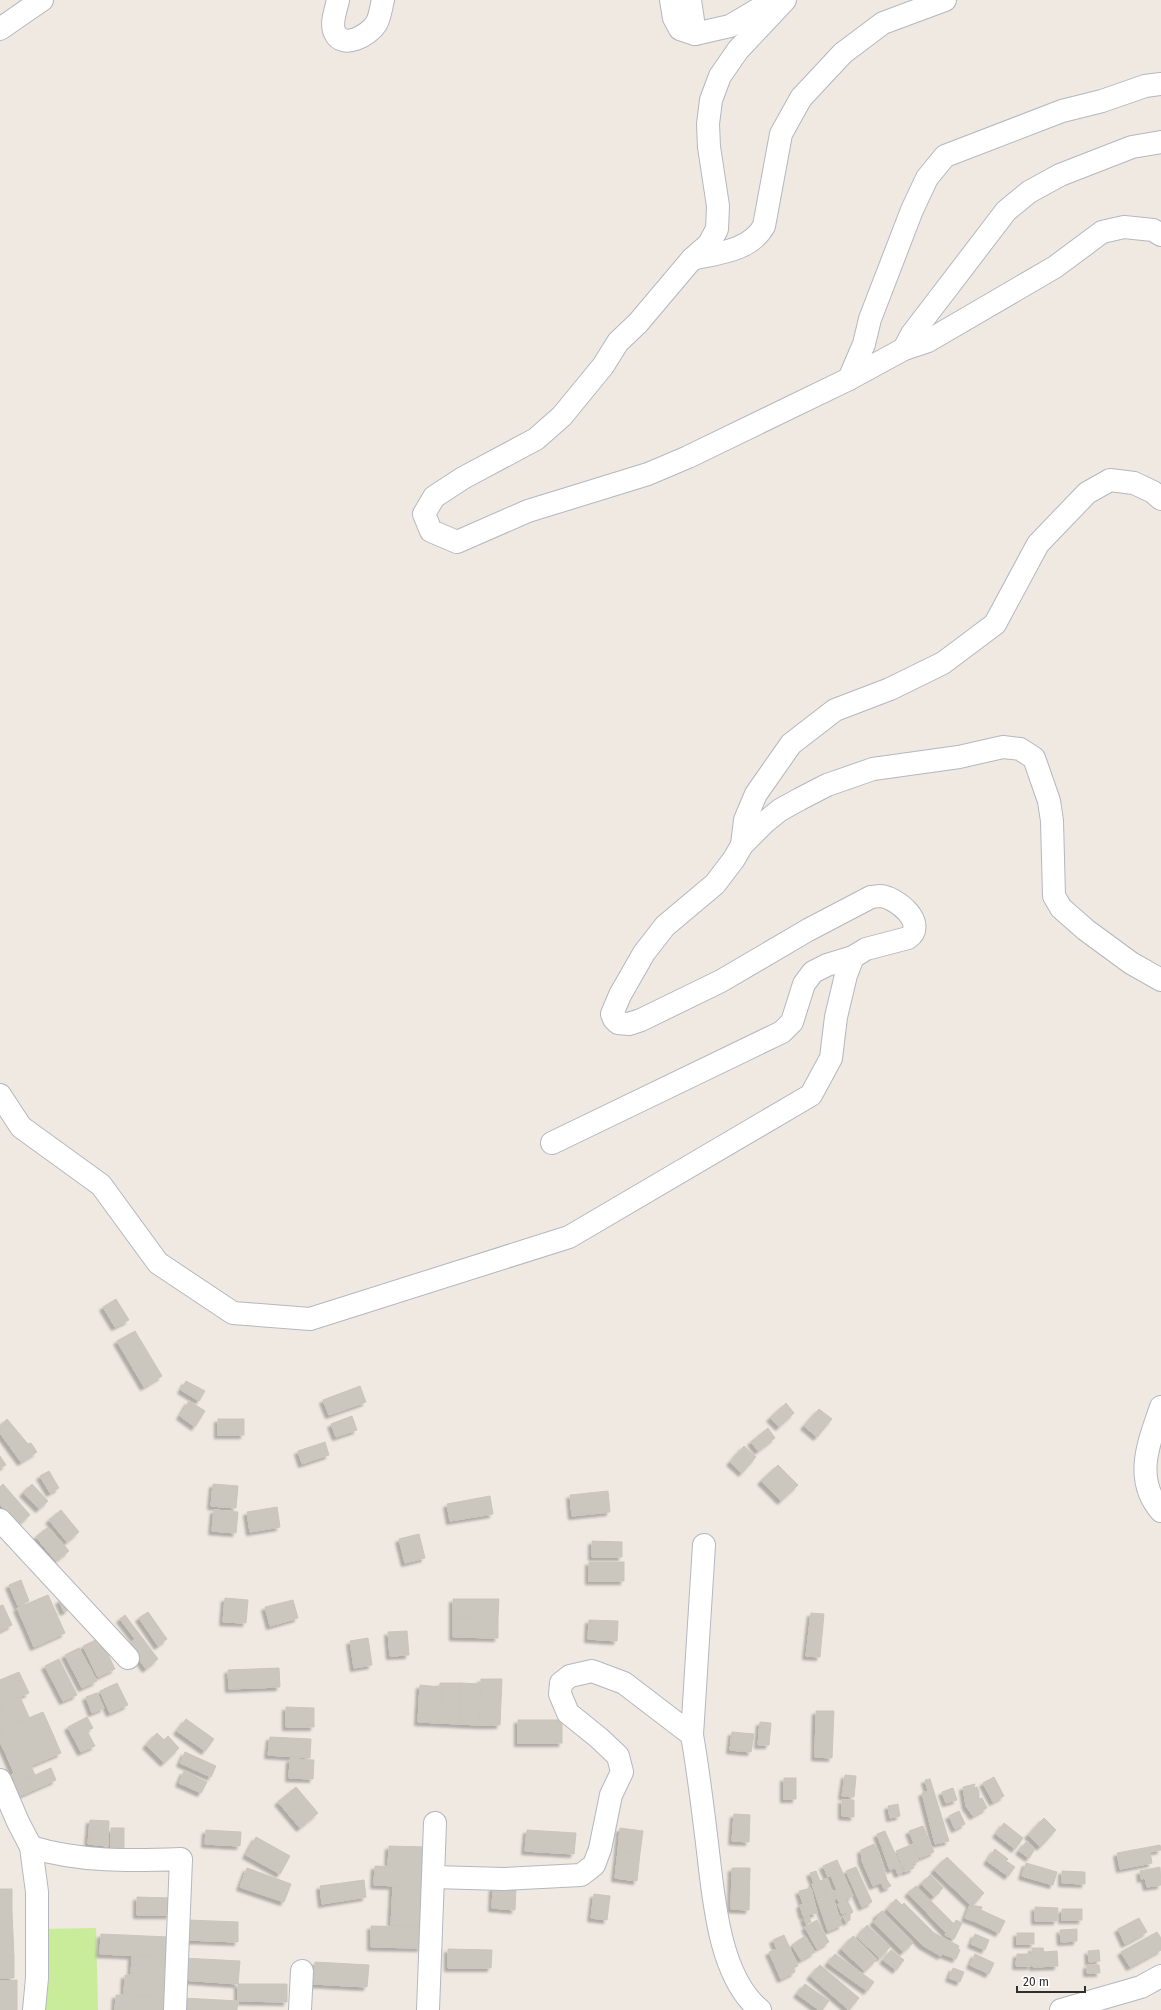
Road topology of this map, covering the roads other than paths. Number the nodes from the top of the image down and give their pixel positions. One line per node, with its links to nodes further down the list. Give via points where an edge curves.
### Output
1 (42, 0): 9 (street)
2 (338, 0): 3 (street, via 334,32 343,40 362,38 376,24)
3 (383, 0)
4 (671, 0): 10 (street, via 674,18 680,29)
5 (690, 0): 10 (street)
6 (774, 0): 10 (street, via 730,26)
7 (785, 0): 14 (street, via 738,50 720,76 711,100 708,124 712,176 718,206 717,229 709,244)
8 (945, 0): 14 (street, via 883,24 844,53 801,98 781,134 764,226 760,234 749,243 732,250)
9 (0, 29)
10 (695, 34)
11 (1161, 84): 16 (street, via 1145,86 1062,111 945,156 927,178 912,210 870,319 864,344)
12 (1161, 142): 15 (street, via 1132,147 1060,175 1029,192 993,226 912,334)
13 (1161, 235): 15 (street, via 1153,230 1124,227 1102,232 1055,267 1015,291 928,341)
14 (692, 259): 16 (street, via 638,323 618,342 603,366 562,416 536,439 462,478 434,497 424,514 431,531 457,542 528,511 648,474)
15 (904, 349): 16 (street)
16 (849, 378)
17 (1161, 500): 18 (street, via 1153,492 1134,483 1110,480 1087,493 1038,544 995,624 943,663 890,689 835,710 791,744 756,794 745,820)
18 (742, 845): 19 (street, via 715,884 665,926 644,953 620,995 612,1014 614,1019 618,1023 629,1024 641,1020 722,981 814,926 870,897 881,896 895,902 911,915 916,929 908,938 866,949); 20 (street, via 780,810 827,786 867,771 959,757 1003,747 1020,749 1034,758 1049,801 1054,896 1061,908 1131,963)
19 (853, 957): 21 (street, via 836,1017 831,1058 811,1095 569,1237 310,1319 233,1313 158,1263 101,1185 21,1127); 22 (street, via 828,964 813,972 804,984 792,1022 782,1032)
20 (1161, 980)
21 (0, 1095)
22 (552, 1143)
23 (1161, 1408): 24 (street, via 1148,1444 1144,1472 1152,1501)
24 (1161, 1511)
25 (0, 1520): 27 (street)
26 (704, 1545): 28 (street)
27 (128, 1658)
28 (692, 1735): 32 (street, via 624,1683 592,1672 570,1676 561,1683 560,1694 568,1713 618,1756 622,1772 611,1795 600,1849 594,1865 582,1875 504,1879); 39 (street, via 717,1924 729,1962 742,1991)
29 (0, 1780): 31 (street, via 18,1822)
30 (434, 1823): 32 (street)
31 (32, 1846): 35 (street, via 37,1892 37,1978); 36 (street, via 56,1854 84,1858 181,1860)
32 (433, 1877): 38 (street)
33 (302, 1971): 37 (street)
34 (1161, 1976): 40 (street, via 1141,1987)
35 (34, 2010)
36 (175, 2010)
37 (300, 2010)
38 (428, 2010)
39 (760, 2010)
40 (1061, 2010)

